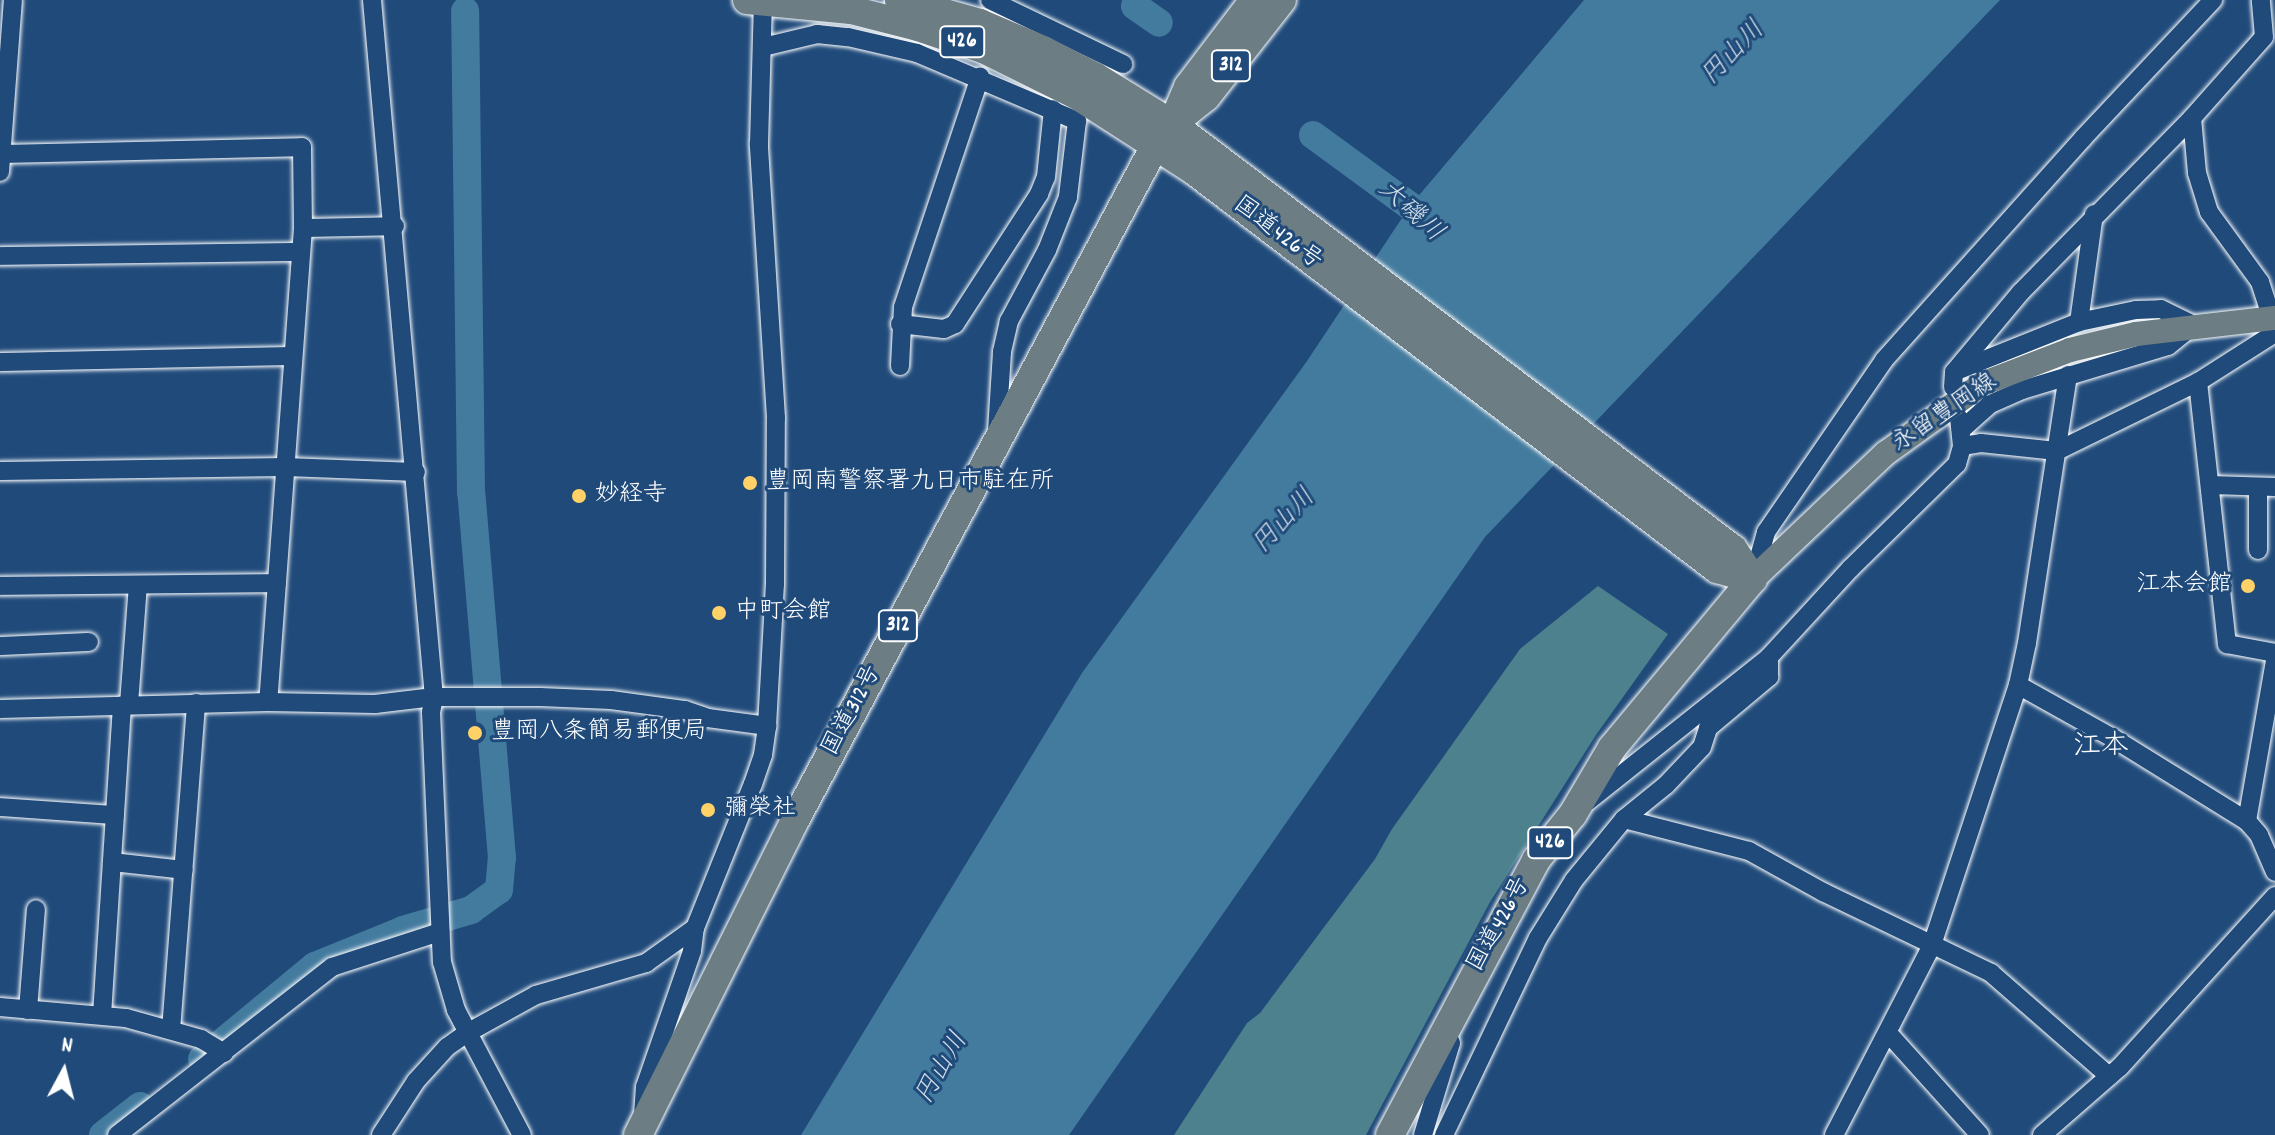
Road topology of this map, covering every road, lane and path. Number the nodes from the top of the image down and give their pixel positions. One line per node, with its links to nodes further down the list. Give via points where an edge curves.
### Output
1 (13, 0): 18 (street)
2 (372, 0): 21 (street)
3 (747, 0): 4 (highway, 国道426号 / 426)
4 (763, 0): 11 (street); 14 (highway, 国道426号 / 426, via 851,10 918,27)
5 (899, 0): 14 (highway, 国道426号 / 426, via 980,23)
6 (990, 0): 14 (street)
7 (1254, 0): 17 (highway, 国道312号 / 312, via 1188,87)
8 (1282, 0): 17 (highway, 国道312号 / 312, via 1206,97)
9 (2213, 0): 43 (street, via 1884,360 1766,532)
10 (2261, 0): 16 (street, via 2264,37)
11 (763, 47): 13 (street, via 817,34 848,37 917,53); 58 (street, via 761,207 776,418)
12 (1123, 64): 14 (street)
13 (980, 77): 15 (street); 27 (street)
14 (1091, 88): 15 (street); 17 (highway, 国道426号 / 426); 35 (street, via 1068,197 1009,321)
15 (1053, 109): 27 (street, via 1046,177 1039,194 955,324 944,329)
16 (2192, 118): 20 (street); 26 (street, via 2197,173 2209,212 2260,282)
17 (1164, 134): 35 (highway, 国道312号 / 312); 43 (highway, 国道426号 / 426)
18 (1, 154): 19 (street); 22 (street, via 302,147)
19 (0, 172)
20 (2094, 214): 25 (street); 25 (street, via 2021,292 1954,379)
21 (395, 226): 22 (street); 39 (street)
22 (303, 228): 23 (street)
23 (301, 252): 24 (street); 29 (street)
24 (0, 256)
25 (2079, 322): 28 (street, via 2161,309)
26 (2274, 323): 28 (main road, 永留豊岡線); 33 (street)
27 (900, 324): 31 (street)
28 (2194, 325): 32 (street, via 2168,346); 43 (main road, 永留豊岡線, via 2070,350 1982,384 1886,453)
29 (293, 356): 30 (street); 37 (street)
30 (0, 362)
31 (900, 366)
32 (2068, 375): 34 (street, via 1989,405); 36 (street)
33 (2198, 382): 36 (street); 40 (street)
34 (1961, 432): 36 (street, via 1981,443); 50 (street, via 1957,464)
35 (997, 439): 81 (highway, 国道312号 / 312, via 794,822)
36 (2057, 451): 52 (street)
37 (286, 467): 38 (street); 39 (street); 44 (street)
38 (0, 471)
39 (416, 472): 53 (street)
40 (2210, 485): 41 (street); 49 (street, via 2227,644)
41 (2266, 487): 42 (street)
42 (2258, 550)
43 (1753, 579): 60 (highway, 国道426号 / 426, via 1612,748)
44 (277, 583): 45 (street); 54 (street)
45 (138, 585): 46 (street); 56 (street)
46 (0, 586)
47 (89, 642): 48 (street)
48 (0, 646)
49 (2275, 653)
50 (1769, 657): 60 (street); 62 (street, via 1769,677 1708,728 1702,747)
51 (2275, 660): 63 (street)
52 (2018, 685): 63 (street, via 2113,738); 71 (street)
53 (434, 697): 54 (street, via 375,704); 58 (street, via 611,700); 69 (street)
54 (268, 702): 55 (street)
55 (196, 703): 56 (street); 65 (street)
56 (125, 705): 57 (street); 61 (street)
57 (0, 709)
58 (767, 726): 70 (street, via 753,784)
59 (0, 807): 61 (street)
60 (1573, 814): 75 (highway, 国道426号 / 426, via 1536,860)
61 (115, 815): 64 (street)
62 (1624, 819): 71 (street, via 1749,851); 87 (street, via 1574,880 1538,938)
63 (2260, 832): 66 (street)
64 (112, 862): 65 (street); 74 (street)
65 (184, 870): 76 (street)
66 (2275, 872)
67 (2275, 896): 80 (street)
68 (36, 909): 73 (street)
69 (439, 922): 77 (street, via 442,962); 79 (street, via 332,967)
70 (695, 928): 77 (street, via 646,963 536,995); 81 (street, via 692,951 645,1087)
71 (1932, 945): 78 (street); 80 (street, via 1991,973)
72 (0, 1007): 73 (street)
73 (28, 1010): 74 (street)
74 (102, 1015): 76 (street)
75 (1445, 1028): 85 (highway, 国道426号 / 426); 86 (street, via 1451,1043)
76 (171, 1030): 79 (street)
77 (467, 1033): 83 (street, via 416,1081); 84 (street)
78 (1888, 1033): 88 (street); 89 (street)
79 (218, 1048): 82 (street)
80 (2109, 1076): 90 (street)
81 (640, 1130)
82 (117, 1135)
83 (381, 1135)
84 (522, 1135)
85 (1390, 1135)
86 (1423, 1135)
87 (1444, 1135)
88 (1834, 1135)
89 (1980, 1135)
90 (2042, 1135)

